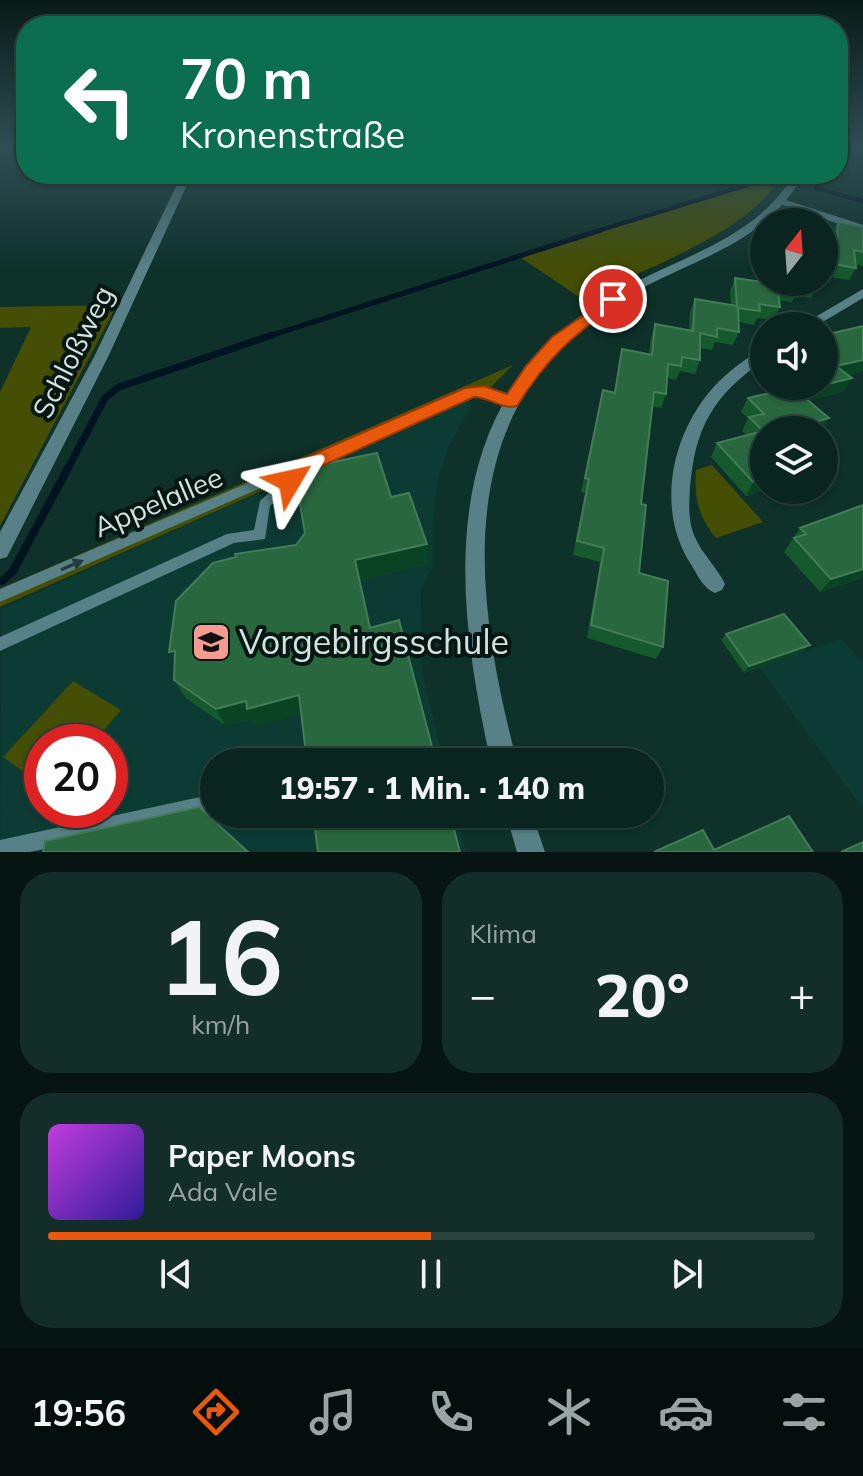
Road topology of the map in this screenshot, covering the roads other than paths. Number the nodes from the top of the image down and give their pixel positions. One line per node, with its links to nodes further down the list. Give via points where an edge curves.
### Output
1 (180, 188): 10 (street, Schloßweg, via 89,381)
2 (791, 188): 3 (street)
3 (783, 202): 4 (street); 8 (street, via 746,231 594,310 548,350)
4 (863, 229)
5 (863, 293): 6 (street)
6 (831, 312)
7 (750, 363): 11 (street, via 709,398 687,446 681,493 685,537)
8 (511, 402): 9 (lane, Appelallee, via 484,391 471,392); 14 (street, via 488,455 474,554 477,635)
9 (308, 464): 12 (lane, Appelallee, one-way to 9); 13 (lane, via 264,504 260,535 232,538)
10 (0, 551)
11 (715, 584)
12 (0, 596)
13 (0, 644)
14 (500, 748)
15 (200, 806): 17 (lane)
16 (523, 828): 18 (street)
17 (0, 849)
18 (531, 852)

